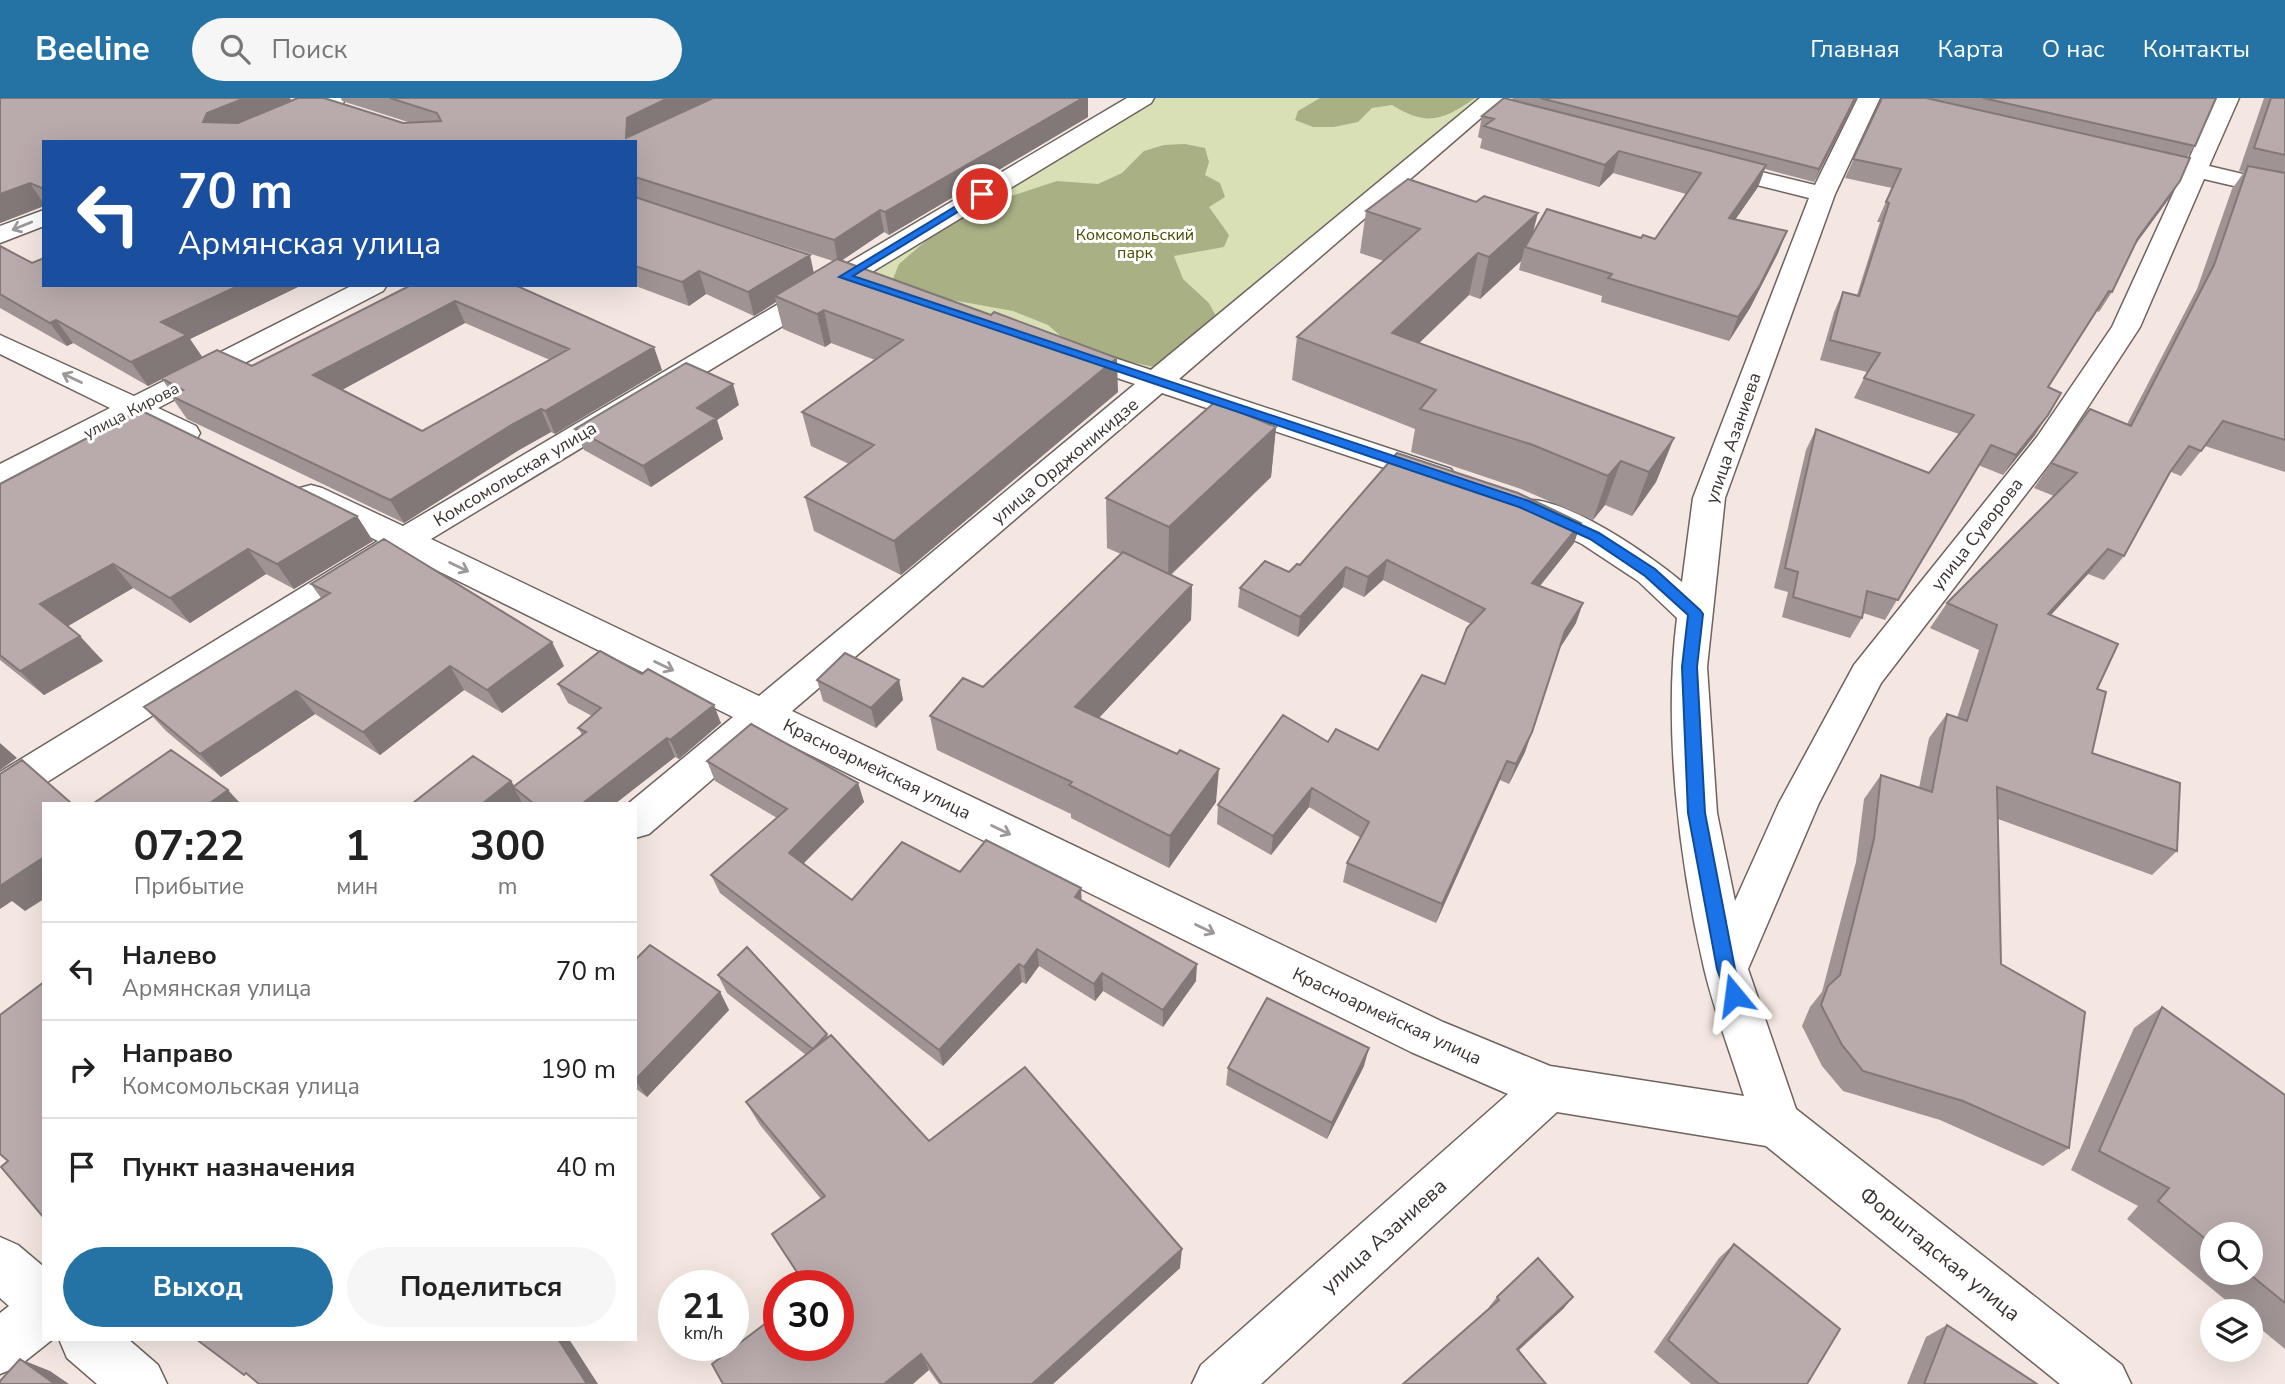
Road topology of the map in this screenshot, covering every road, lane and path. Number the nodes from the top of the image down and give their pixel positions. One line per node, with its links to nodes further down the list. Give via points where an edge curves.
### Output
1 (2228, 98): 9 (street, улица Суворова)
2 (1880, 99): 11 (street, улица Азаниева)
3 (325, 103): 6 (street)
4 (1119, 105): 15 (street, Комсомольская улица)
5 (1495, 106): 20 (street, улица Орджоникидзе)
6 (233, 140)
7 (2157, 162): 9 (street)
8 (1696, 163): 11 (street)
9 (2197, 171): 10 (street); 32 (street, улица Суворова, via 2126,327 2048,444 1867,675 1799,803)
10 (2285, 191)
11 (1823, 194): 28 (street, улица Азаниева, via 1709,498)
12 (42, 218): 13 (street, one-way to 13)
13 (0, 235)
14 (805, 264): 15 (street)
15 (845, 277): 17 (street); 27 (street, Комсомольская улица)
16 (370, 287): 21 (street, улица Кирова)
17 (884, 290)
18 (0, 343): 21 (street, one-way to 18)
19 (1040, 343): 20 (street)
20 (1158, 382): 25 (street); 29 (street, улица Орджоникидзе)
21 (134, 408): 22 (street); 23 (street, улица Кирова)
22 (220, 450)
23 (0, 477)
24 (282, 480): 27 (street, Красноармейская улица)
25 (1472, 486)
26 (1511, 500): 28 (street, via 1594,536 1650,573)
27 (405, 540): 29 (street, Красноармейская улица, one-way to 29); 30 (street, Комсомольская улица)
28 (1695, 614): 32 (street, улица Азаниева, via 1689,667 1697,813)
29 (765, 715): 31 (street, улица Орджоникидзе); 33 (street, Красноармейская улица, one-way to 33, via 1427,1037)
30 (0, 792)
31 (637, 820)
32 (1726, 969): 34 (street, улица Азаниева)
33 (1549, 1088): 34 (street, Красноармейская улица); 41 (street, улица Азаниева)
34 (1777, 1124): 42 (street, Форштадская улица)
35 (0, 1264): 36 (street)
36 (42, 1300)
37 (42, 1314): 39 (street)
38 (88, 1341): 40 (street)
39 (0, 1347)
40 (139, 1384)
41 (1220, 1384)
42 (2103, 1384)

